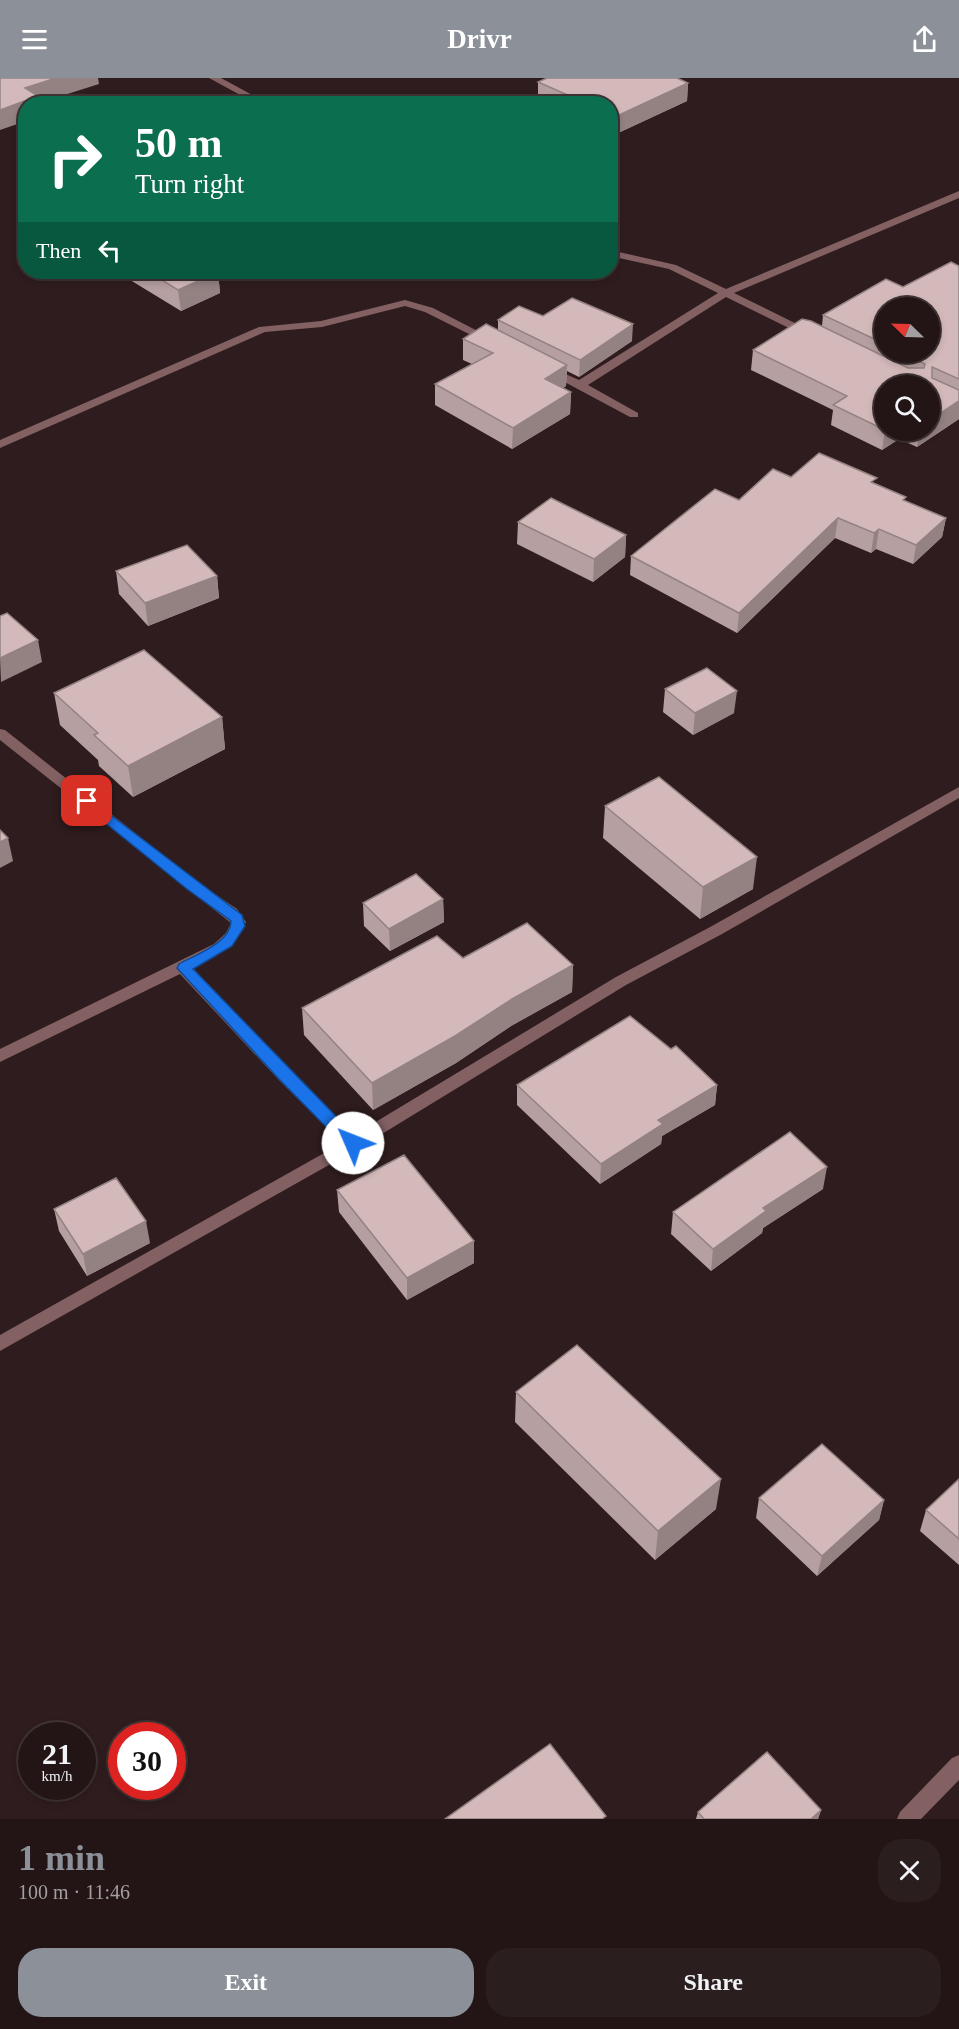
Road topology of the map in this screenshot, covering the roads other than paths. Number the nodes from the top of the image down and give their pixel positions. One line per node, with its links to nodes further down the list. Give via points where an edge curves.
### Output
1 (213, 78): 2 (street)
2 (249, 96)
3 (959, 194): 5 (street)
4 (618, 255): 5 (street, via 672,267)
5 (724, 294): 6 (street); 9 (street)
6 (820, 340)
7 (499, 345): 11 (street, via 429,310 405,303 322,324 263,329)
8 (539, 365): 9 (street)
9 (579, 385): 10 (street)
10 (634, 415)
11 (0, 444)
12 (0, 733): 14 (street, via 237,919 238,926 227,943)
13 (959, 792): 16 (street, via 621,981)
14 (184, 968): 15 (street); 16 (street)
15 (0, 1056)
16 (353, 1143): 17 (street)
17 (0, 1344)
18 (959, 1765): 19 (street)
19 (907, 1819)

